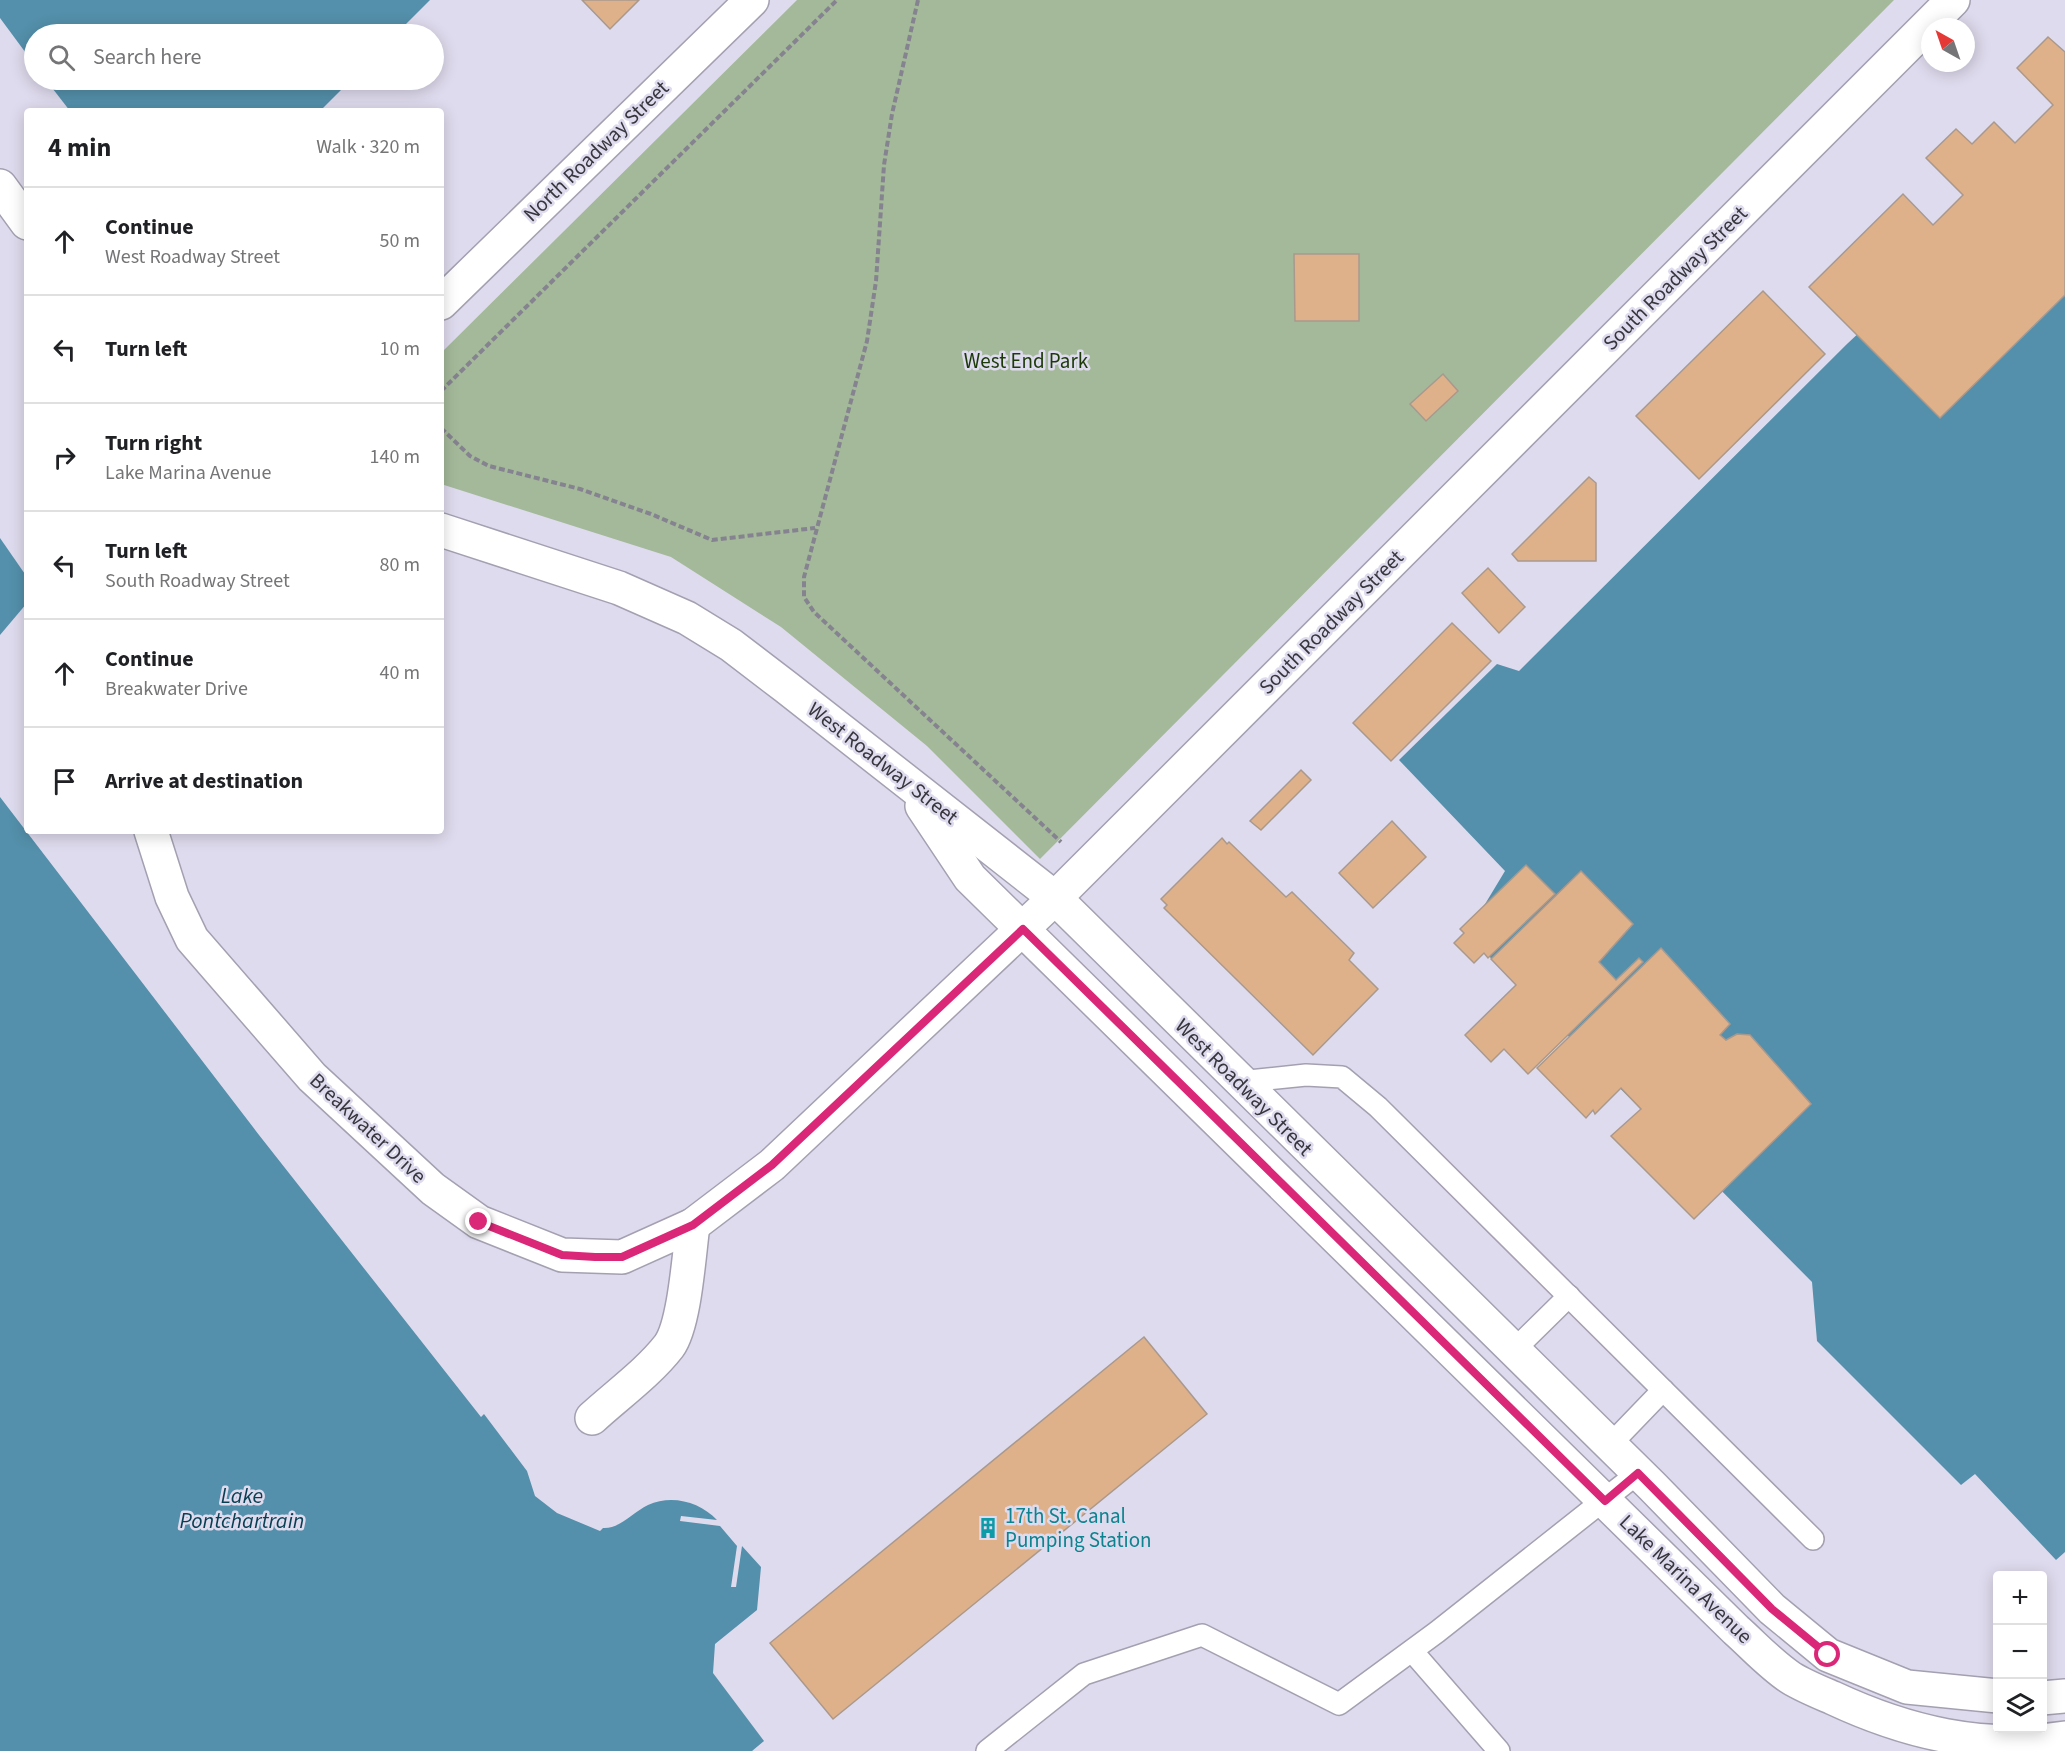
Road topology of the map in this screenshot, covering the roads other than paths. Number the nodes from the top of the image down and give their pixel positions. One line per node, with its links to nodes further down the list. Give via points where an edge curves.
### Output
1 (752, 0): 5 (street, North Roadway Street)
2 (1953, 0): 9 (street, South Roadway Street)
3 (0, 186): 4 (street)
4 (24, 219)
5 (444, 300)
6 (444, 531): 7 (street, West Roadway Street, via 619,588 687,618 786,687)
7 (908, 784): 9 (street, West Roadway Street); 10 (street, Lake Marina Avenue, via 970,878)
8 (152, 834): 12 (street, Breakwater Drive, via 168,886 192,939 312,1077 433,1189 479,1222 562,1255 622,1257)
9 (1055, 898): 10 (street, South Roadway Street); 11 (street, West Roadway Street)
10 (1023, 929): 12 (street, South Roadway Street, via 772,1165); 19 (street, Lake Marina Avenue)
11 (1239, 1082): 13 (lane, via 1305,1075 1342,1077 1378,1107); 14 (street, West Roadway Street)
12 (693, 1225): 16 (street, via 686,1281 670,1344)
13 (1569, 1296): 14 (lane); 15 (lane)
14 (1513, 1351): 17 (street, West Roadway Street)
15 (1663, 1390): 17 (lane); 20 (lane)
16 (592, 1418)
17 (1610, 1445): 18 (street, West Roadway Street)
18 (1638, 1473): 19 (lane); 22 (street, West Roadway Street, via 1772,1609 1828,1655 1907,1687)
19 (1605, 1501): 21 (lane); 25 (street, Lake Marina Avenue, via 1736,1630 1792,1678 1861,1711 1918,1732 2033,1743)
20 (1813, 1539)
21 (1412, 1650): 26 (lane, via 1339,1704 1202,1635 1084,1674); 27 (lane)
22 (1993, 1696)
23 (2065, 1696): 24 (street)
24 (2047, 1698)
25 (2065, 1738)
26 (987, 1751)
27 (1499, 1751)

